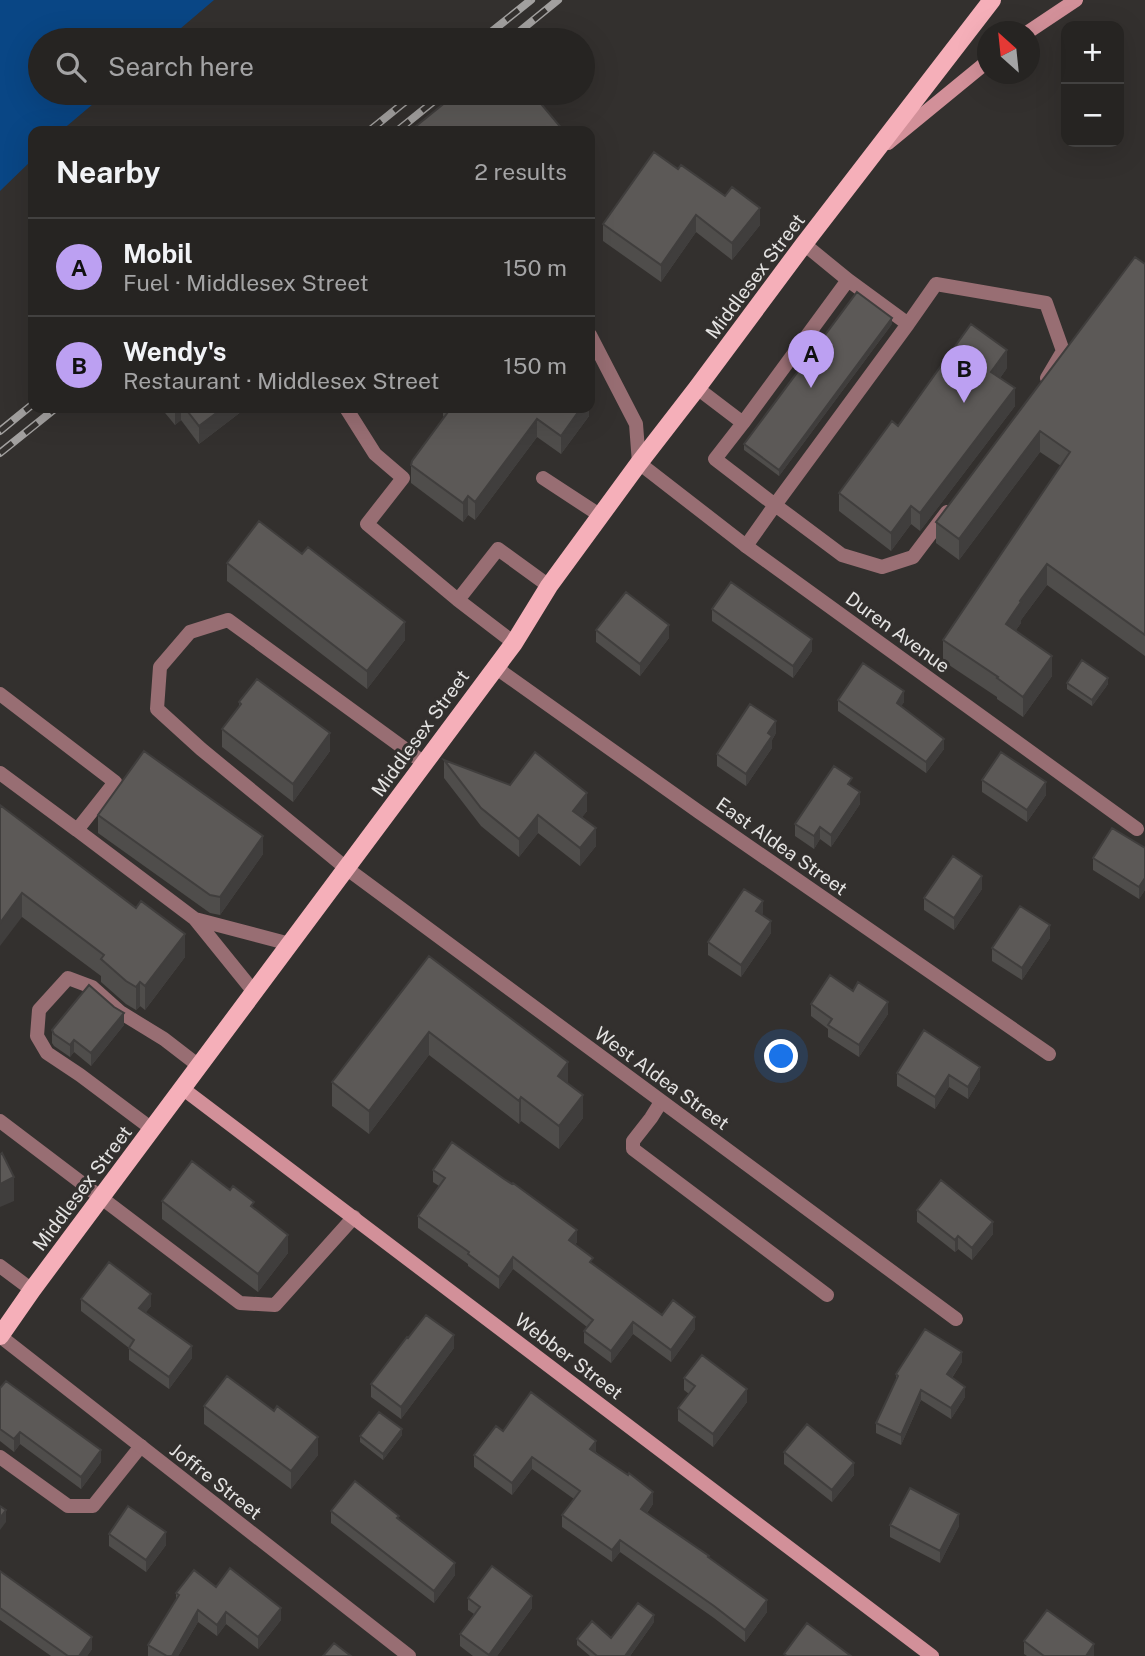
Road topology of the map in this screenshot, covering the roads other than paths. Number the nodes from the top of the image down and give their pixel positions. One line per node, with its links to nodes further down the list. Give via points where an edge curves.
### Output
1 (992, 0): 5 (main road, Middlesex Street)
2 (1076, 0): 3 (street)
3 (1040, 24)
4 (977, 70): 5 (street, Middlesex Street)
5 (873, 155): 6 (main road, Middlesex Street)
6 (804, 244): 7 (street); 11 (main road, Middlesex Street)
7 (848, 280): 8 (street); 13 (street)
8 (908, 324): 10 (street, via 936,285 1046,303 1063,351); 17 (street)
9 (595, 345): 14 (street, via 636,424)
10 (1041, 387)
11 (698, 388): 13 (street); 14 (main road, Middlesex Street)
12 (349, 413): 21 (street, via 375,454 403,478 367,524)
13 (743, 424): 17 (street, via 715,459)
14 (639, 463): 18 (main road, Middlesex Street); 19 (street, Duren Avenue)
15 (543, 478): 18 (street)
16 (953, 504): 17 (street, via 913,557 883,567 842,555)
17 (775, 505): 19 (street)
18 (601, 516): 20 (main road, Middlesex Street)
19 (746, 546): 27 (street, Duren Avenue)
20 (549, 586): 21 (street, via 498,549); 22 (main road, Middlesex Street)
21 (458, 600): 22 (street)
22 (514, 643): 23 (main road, Middlesex Street)
23 (495, 667): 25 (main road, Middlesex Street); 33 (street, East Aldea Street)
24 (0, 694): 28 (street, via 116,782)
25 (424, 763): 29 (main road, Middlesex Street); 29 (street, West Aldea Street, via 228,620 190,632 160,667 157,709)
26 (0, 773): 28 (street)
27 (1137, 829)
28 (77, 830): 30 (street)
29 (346, 868): 31 (main road, Middlesex Street); 36 (street, West Aldea Street)
30 (195, 919): 31 (street); 32 (street)
31 (290, 944): 32 (main road, Middlesex Street)
32 (254, 992): 34 (main road, Middlesex Street)
33 (1049, 1054)
34 (200, 1066): 35 (main road, Middlesex Street); 38 (street, via 120,1012 92,987 68,978 40,1010 37,1036 47,1053)
35 (183, 1088): 38 (main road, Middlesex Street); 40 (street, Webber Street)
36 (661, 1102): 43 (street, via 633,1141 633,1149); 44 (street, West Aldea Street)
37 (0, 1121): 39 (street)
38 (152, 1129): 39 (main road, Middlesex Street)
39 (101, 1197): 40 (street, via 240,1303 275,1305); 42 (main road, Middlesex Street)
40 (354, 1217): 49 (street, Webber Street)
41 (0, 1266): 42 (street)
42 (32, 1290): 45 (main road, Middlesex Street)
43 (827, 1295)
44 (956, 1319)
45 (0, 1336): 46 (street, Joffre Street)
46 (141, 1446): 47 (street, via 93,1506 68,1506); 48 (street, Joffre Street)
47 (0, 1457)
48 (409, 1656)
49 (932, 1656)

